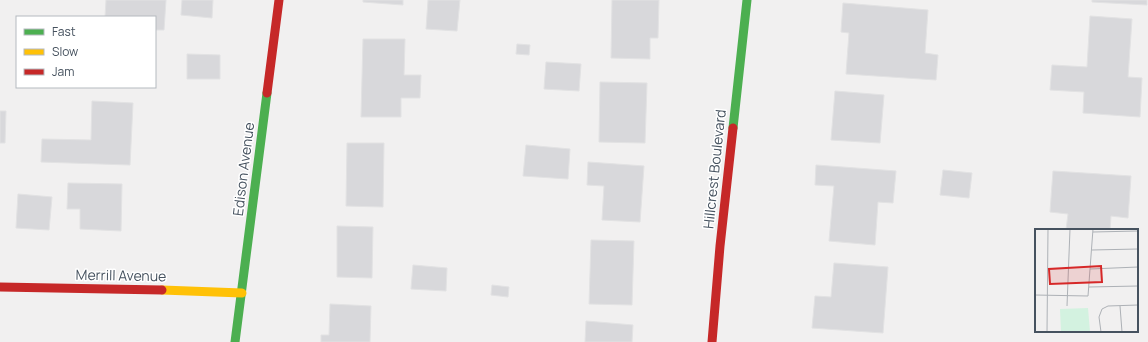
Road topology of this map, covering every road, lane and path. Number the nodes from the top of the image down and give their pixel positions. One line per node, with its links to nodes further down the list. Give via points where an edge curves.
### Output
1 (278, 0): 4 (street, Edison Avenue)
2 (747, 0): 6 (street, Hillcrest Boulevard)
3 (0, 287): 4 (street, Merrill Avenue)
4 (242, 293): 5 (street, Edison Avenue)
5 (235, 342)
6 (712, 342)

